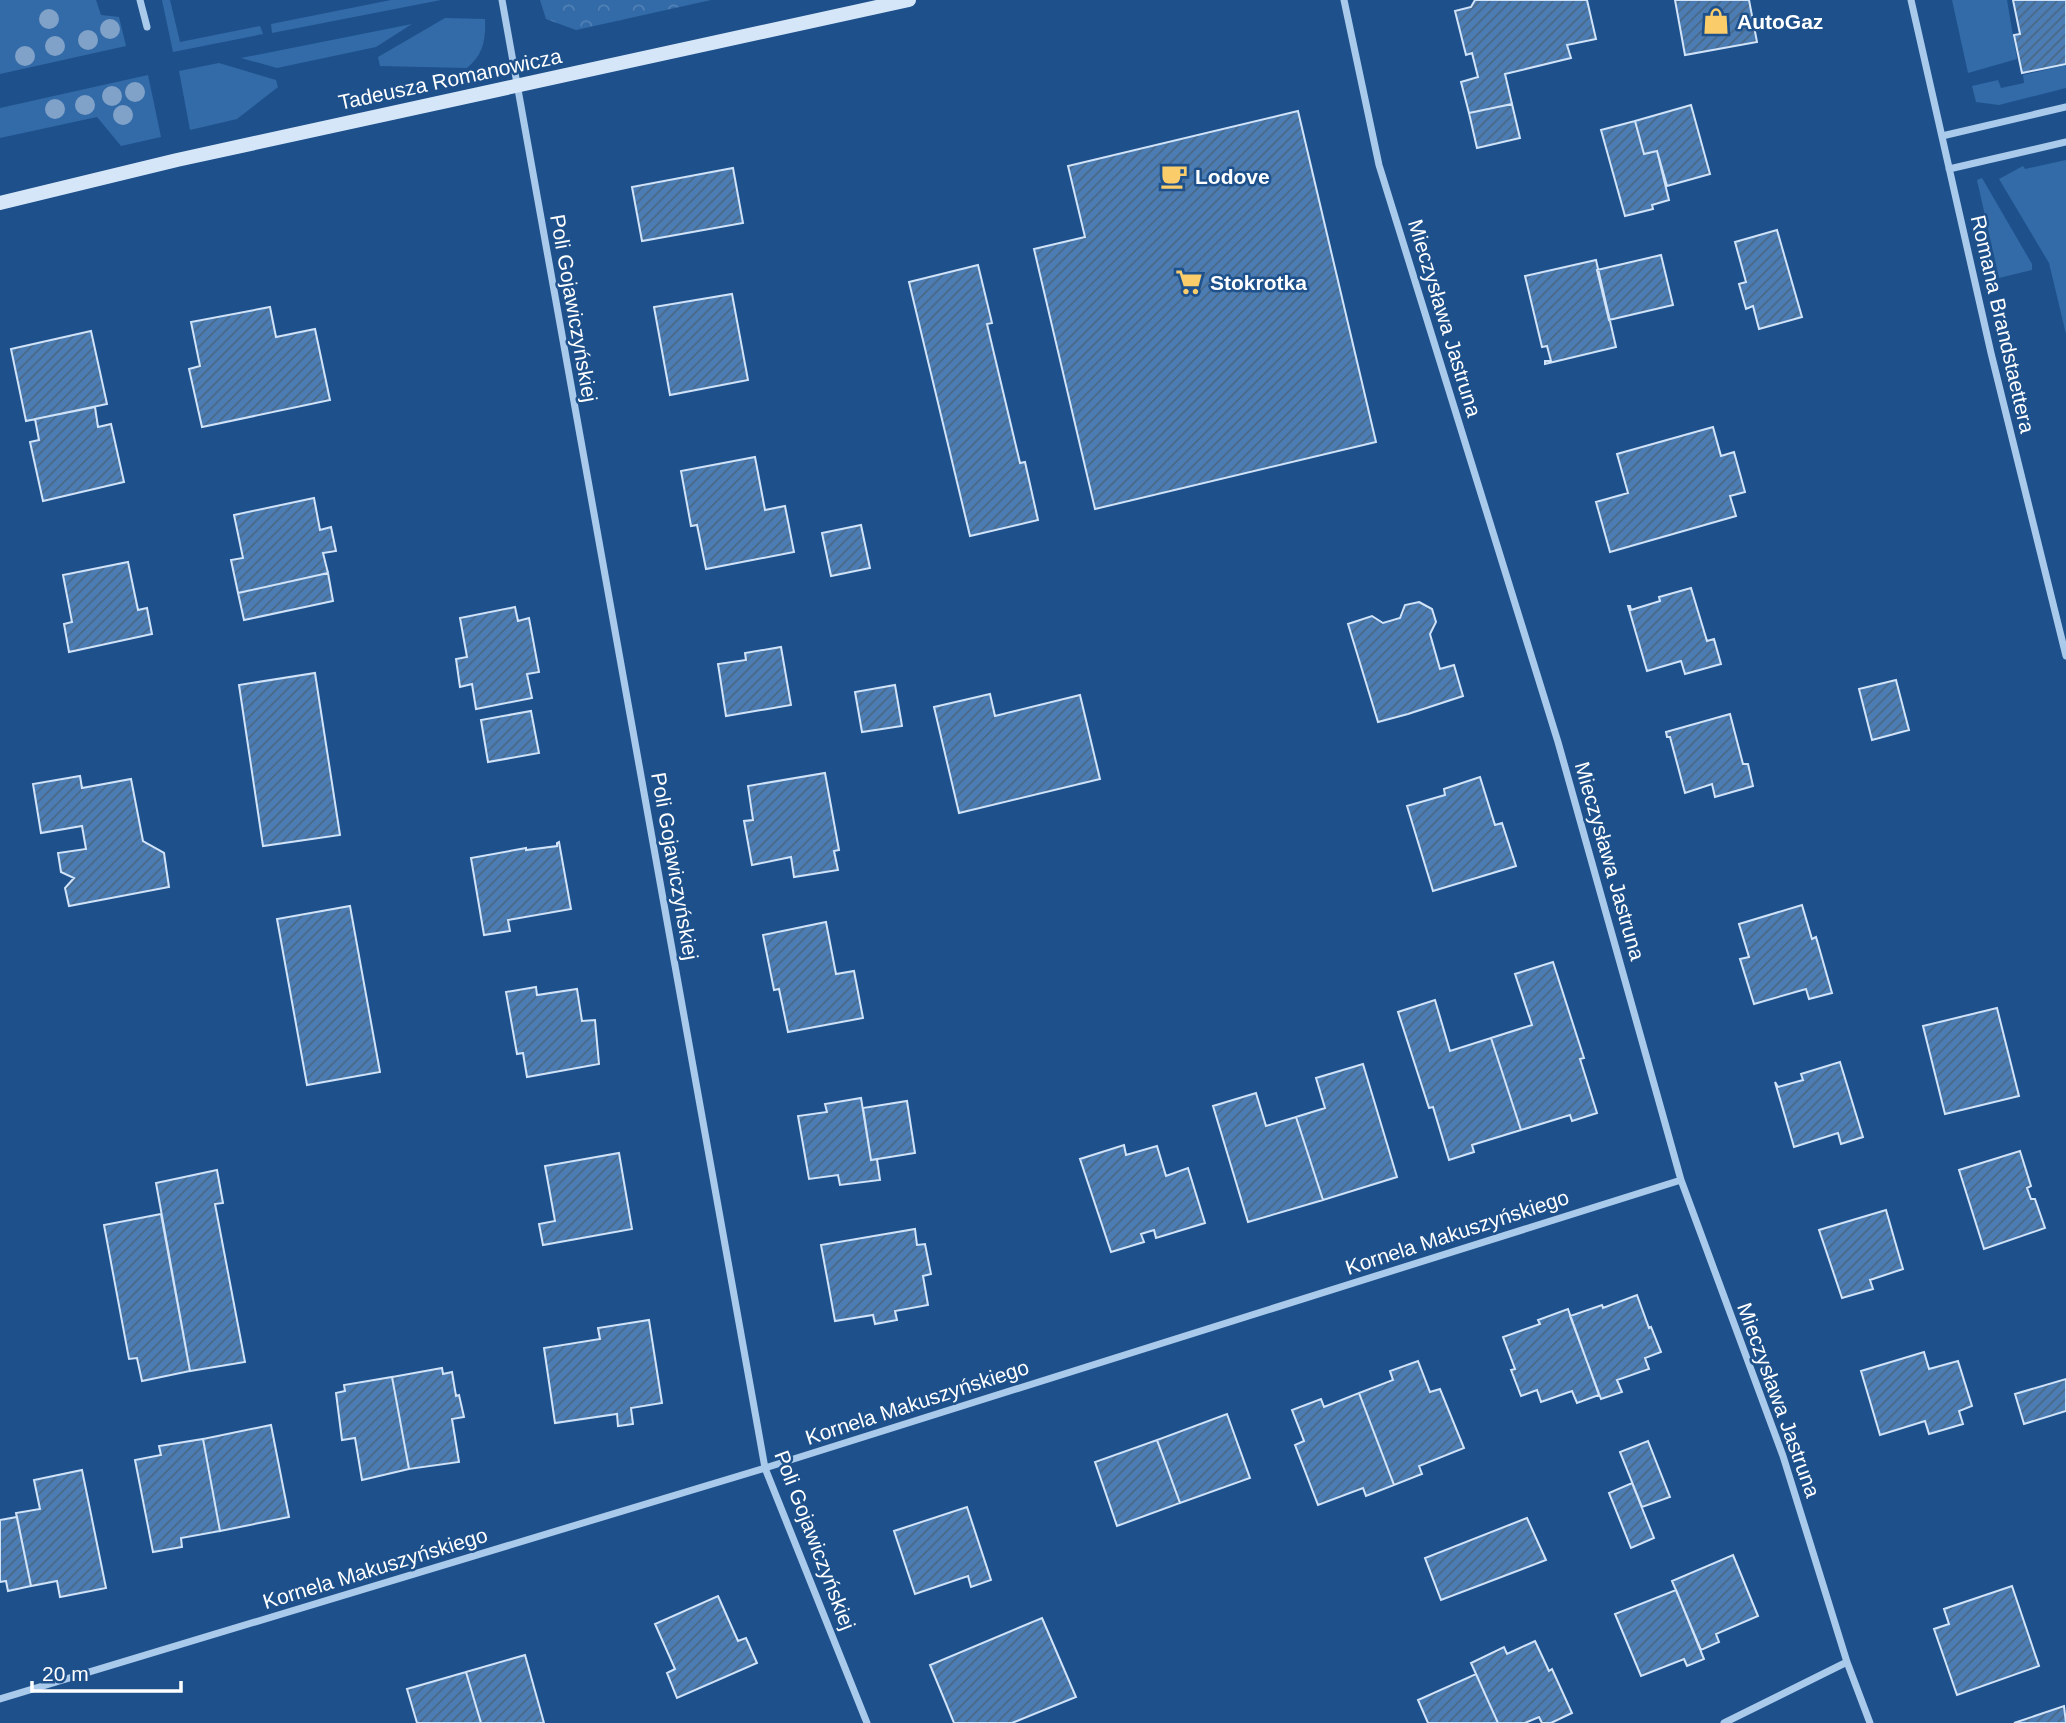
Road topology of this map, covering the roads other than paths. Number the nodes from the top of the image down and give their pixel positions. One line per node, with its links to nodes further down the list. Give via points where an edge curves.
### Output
1 (140, 0): 6 (street)
2 (502, 0): 7 (street, Poli Gojawiczyńskiej)
3 (909, 0): 7 (street, Tadeusza Romanowicza)
4 (1344, 0): 14 (street, Mieczysława Jastruna, via 1379,164 1558,742)
5 (1912, 0): 9 (street, Romana Brandstaettera)
6 (147, 27)
7 (516, 86): 12 (street, Tadeusza Romanowicza); 15 (street, Poli Gojawiczyńskiej)
8 (2066, 107): 9 (street)
9 (1942, 136): 11 (street, Romana Brandstaettera)
10 (2066, 142): 11 (street)
11 (1949, 169): 13 (street, Romana Brandstaettera)
12 (0, 203)
13 (2066, 656)
14 (1681, 1180): 15 (street, Kornela Makuszyńskiego); 16 (street, Mieczysława Jastruna, via 1783,1456)
15 (765, 1468): 17 (street, Kornela Makuszyńskiego); 18 (street, Poli Gojawiczyńskiej)
16 (1847, 1662): 19 (street); 20 (street, Mieczysława Jastruna)
17 (0, 1699)
18 (867, 1723)
19 (1724, 1723)
20 (1870, 1723)

